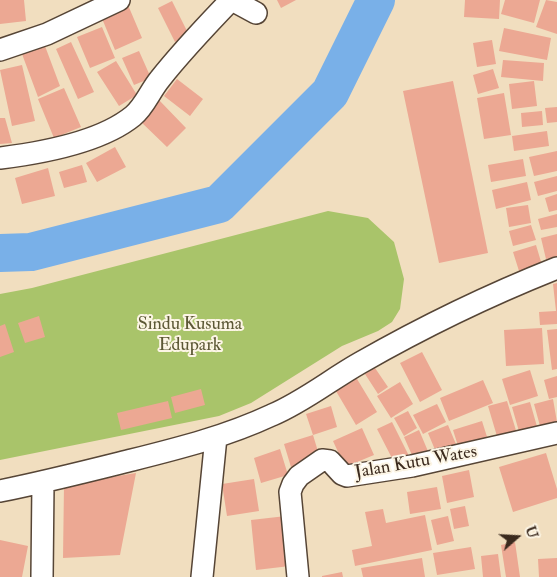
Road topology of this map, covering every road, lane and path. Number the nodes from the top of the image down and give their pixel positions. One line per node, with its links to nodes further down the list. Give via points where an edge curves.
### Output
1 (119, 0): 4 (street, via 47,34)
2 (232, 0): 3 (street); 5 (street, via 185,48 155,84 142,108 132,116 96,137)
3 (256, 13)
4 (0, 50)
5 (0, 158)
6 (557, 268): 8 (street, via 515,284 418,332 274,415)
7 (557, 433): 13 (street, Jalan Kutu Wates, via 412,466 347,476 330,461 316,463 299,476 290,492)
8 (216, 437): 9 (street); 12 (street)
9 (42, 483): 10 (street); 11 (street)
10 (0, 491)
11 (42, 577)
12 (202, 577)
13 (298, 577)

